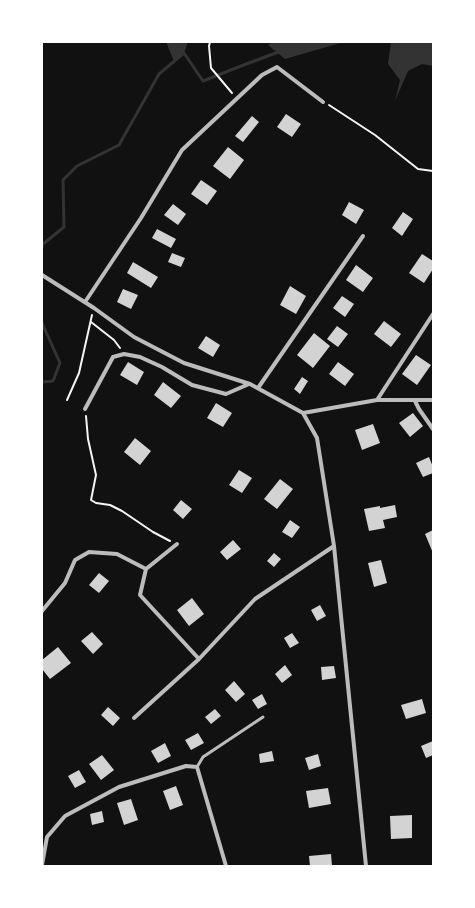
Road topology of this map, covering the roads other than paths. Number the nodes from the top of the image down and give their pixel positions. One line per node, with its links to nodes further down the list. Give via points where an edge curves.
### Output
1 (323, 102): 4 (street, via 278,66 262,75 182,150 141,218)
2 (363, 236): 7 (street)
3 (42, 275): 4 (street)
4 (85, 302): 6 (street, via 134,337 184,363)
5 (433, 314): 8 (street)
6 (250, 384): 7 (street); 11 (street, via 226,394 192,385 162,367 140,357 124,354 113,357)
7 (258, 388): 12 (street)
8 (377, 400): 10 (street); 12 (street)
9 (433, 400): 10 (street)
10 (415, 401): 13 (street)
11 (85, 409)
12 (303, 413): 15 (street, via 317,438)
13 (433, 429)
14 (177, 544): 16 (street)
15 (334, 546): 18 (street, via 255,599); 24 (street)
16 (146, 569): 17 (street, via 117,554 89,552 75,560 66,583); 18 (street, via 140,595)
17 (42, 611)
18 (199, 659): 20 (street)
19 (263, 717): 21 (lane, via 203,758)
20 (134, 718)
21 (197, 767): 22 (street, via 186,766 119,787 65,816 47,837); 23 (street)
22 (42, 865)
23 (226, 866)
24 (366, 866)

